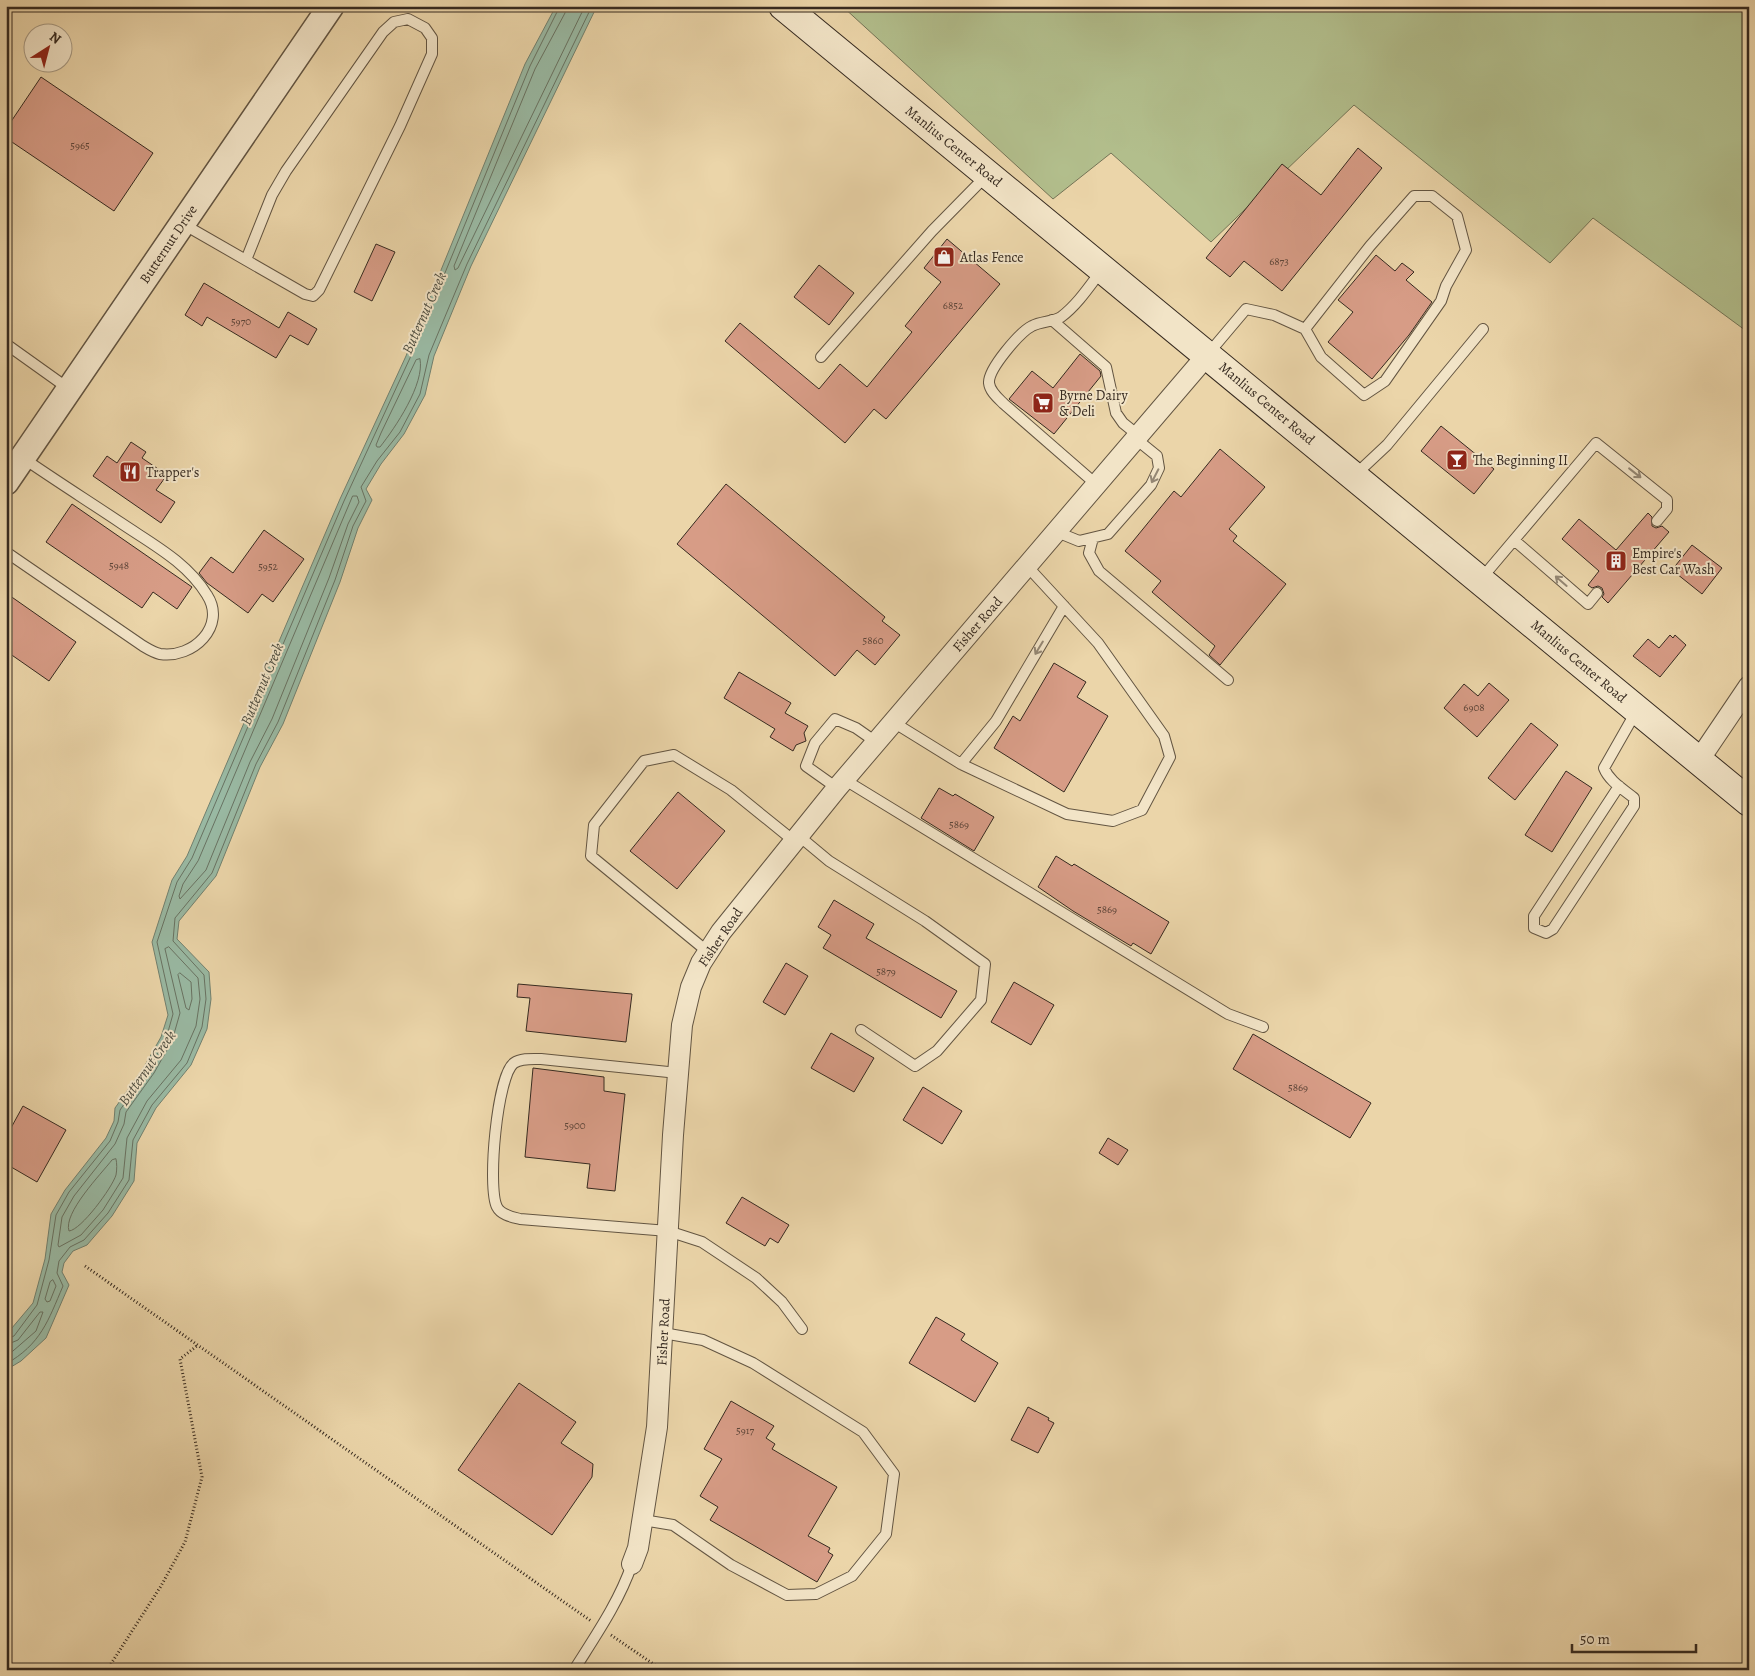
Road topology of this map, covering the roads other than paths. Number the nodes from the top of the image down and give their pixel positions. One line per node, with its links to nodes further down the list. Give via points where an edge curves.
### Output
1 (331, 6): 4 (street, Butternut Drive)
2 (783, 6): 3 (main road, Manlius Center Road)
3 (988, 174): 6 (main road, Manlius Center Road); 12 (lane, via 932,231)
4 (182, 224): 5 (lane); 13 (street, Butternut Drive)
5 (246, 260): 5 (lane, via 304,294 313,296 319,290 432,54 432,38 425,28 408,20 394,22 383,32 286,171 272,195)
6 (1104, 268): 7 (lane, via 1072,308); 11 (main road, Manlius Center Road)
7 (1052, 320): 14 (lane, via 1106,367 1116,413); 18 (lane, via 1031,326 1021,334 999,361 989,383 993,393 1004,404)
8 (1305, 329): 8 (lane, via 1414,196 1432,196 1457,216 1466,250 1441,302 1385,381 1364,395 1321,358); 11 (lane, via 1274,315 1246,309)
9 (1483, 329): 16 (lane, via 1386,445)
10 (6, 344): 13 (lane)
11 (1208, 354): 14 (street, Fisher Road); 16 (main road, Manlius Center Road)
12 (821, 357)
13 (69, 389): 15 (street, Butternut Drive)
14 (1138, 437): 18 (street, Fisher Road); 21 (lane, one-way to 21, via 1157,456 1159,468 1151,484 1108,534)
15 (23, 458): 17 (street, Butternut Drive); 23 (lane, via 181,563 208,595 213,611 211,623 203,640 193,649 160,654 143,646)
16 (1355, 475): 25 (main road, Manlius Center Road)
17 (6, 482)
18 (1098, 485): 20 (street, Fisher Road)
19 (1657, 521): 22 (lane, one-way to 19, via 1596,443 1667,500 1667,509)
20 (1057, 532): 21 (lane, via 1079,541); 24 (street, Fisher Road)
21 (1093, 538): 28 (lane, via 1089,553 1099,571)
22 (1514, 540): 25 (lane); 26 (lane, one-way to 22, via 1588,604)
23 (6, 552)
24 (1027, 566): 27 (lane); 31 (street, Fisher Road)
25 (1480, 579): 30 (main road, Manlius Center Road)
26 (1597, 593)
27 (1064, 606): 34 (lane, one-way to 34, via 996,721); 34 (lane, via 1098,643 1164,736 1170,757 1142,810 1113,821 1066,814)
28 (1228, 680)
29 (1749, 686): 33 (street)
30 (1638, 709): 33 (main road, Manlius Center Road); 36 (lane, via 1604,768)
31 (893, 722): 32 (street, Fisher Road); 34 (lane)
32 (876, 742): 35 (street, Fisher Road); 35 (lane, via 835,719 815,743 806,766)
33 (1699, 760): 37 (main road, Manlius Center Road)
34 (961, 764)
35 (841, 784): 38 (street, Fisher Road); 40 (lane, via 1228,1014)
36 (1620, 786): 36 (lane, via 1634,798 1634,806 1553,929 1546,933 1534,928 1534,916)
37 (1749, 802)
38 (797, 838): 39 (street, Fisher Road); 39 (lane, via 732,790 674,755 644,760 594,825 591,856); 41 (lane, via 985,964 981,1000 937,1051 914,1066)
39 (708, 952): 42 (street, Fisher Road, via 691,987 682,1025)
40 (1263, 1027)
41 (861, 1030)
42 (678, 1073): 43 (street, Fisher Road); 43 (lane, via 541,1059 514,1063 503,1084 492,1168 492,1194 497,1209 510,1217)
43 (668, 1231): 44 (lane, via 702,1242 756,1278 782,1302); 45 (street, Fisher Road)
44 (802, 1329)
45 (663, 1334): 46 (street, Fisher Road, via 658,1427); 46 (lane, via 703,1340 752,1363 863,1432 894,1474 886,1534 852,1576 816,1594 787,1595 731,1565 672,1525)
46 (643, 1520): 47 (street, Fisher Road)
47 (632, 1564): 48 (lane, Fisher Road, via 626,1584)
48 (574, 1670)

